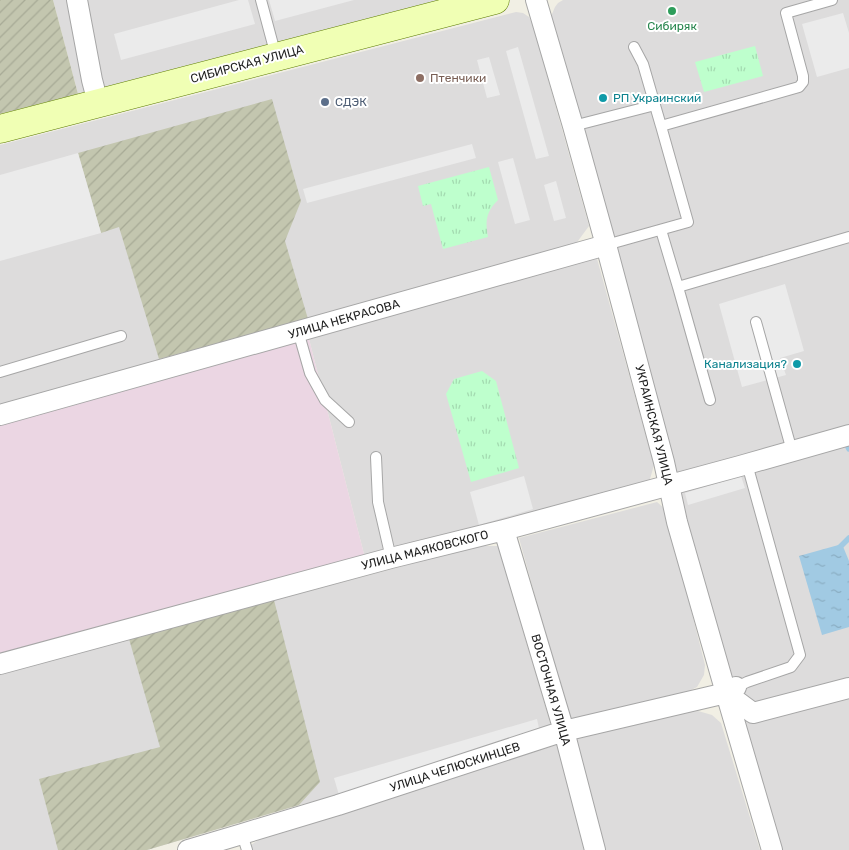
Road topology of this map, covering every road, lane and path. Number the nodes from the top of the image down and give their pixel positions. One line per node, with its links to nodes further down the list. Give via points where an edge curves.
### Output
1 (77, 0): 8 (street)
2 (261, 0): 7 (lane)
3 (495, 0): 7 (main road, СИБИРСКАЯ УЛИЦА)
4 (536, 0): 10 (street, УКРАИНСКАЯ УЛИЦА)
5 (832, 0): 11 (lane, via 786,13 803,76 799,87)
6 (634, 47): 9 (lane, via 643,64)
7 (276, 57): 8 (main road, СИБИРСКАЯ УЛИЦА)
8 (98, 103): 12 (main road, СИБИРСКАЯ УЛИЦА)
9 (655, 105): 10 (lane); 11 (lane)
10 (573, 126): 15 (street, УКРАИНСКАЯ УЛИЦА)
11 (661, 126): 13 (lane, УЛИЦА НЕКРАСОВА, via 688,222)
12 (0, 129)
13 (661, 230): 15 (lane, УЛИЦА НЕКРАСОВА); 16 (lane)
14 (849, 237): 16 (lane)
15 (606, 245): 18 (street, УЛИЦА НЕКРАСОВА); 28 (street, УКРАИНСКАЯ УЛИЦА)
16 (678, 287): 21 (lane)
17 (756, 322): 25 (lane)
18 (298, 331): 22 (street, УЛИЦА НЕКРАСОВА); 23 (lane, via 310,374 325,400)
19 (121, 336): 20 (lane)
20 (0, 372)
21 (710, 400)
22 (0, 415)
23 (349, 422)
24 (849, 435): 25 (street, УЛИЦА МАЯКОВСКОГО)
25 (792, 452): 27 (street, УЛИЦА МАЯКОВСКОГО)
26 (376, 457): 30 (lane, via 378,502)
27 (747, 464): 28 (street, УЛИЦА МАЯКОВСКОГО); 33 (lane, via 800,655 791,667)
28 (669, 485): 29 (street, УЛИЦА МАЯКОВСКОГО); 33 (street, УКРАИНСКАЯ УЛИЦА, via 677,522)
29 (504, 530): 30 (street, УЛИЦА МАЯКОВСКОГО); 34 (street, ВОСТОЧНАЯ УЛИЦА)
30 (391, 558): 31 (street, УЛИЦА МАЯКОВСКОГО)
31 (0, 664)
32 (849, 688): 33 (street, via 753,713)
33 (731, 690): 34 (street, УЛИЦА ЧЕЛЮСКИНЦЕВ); 38 (street, УКРАИНСКАЯ УЛИЦА)
34 (564, 731): 35 (street, УЛИЦА ЧЕЛЮСКИНЦЕВ); 37 (street, ВОСТОЧНАЯ УЛИЦА)
35 (245, 842): 36 (street, УЛИЦА ЧЕЛЮСКИНЦЕВ)
36 (188, 850)
37 (596, 850)
38 (772, 850)

